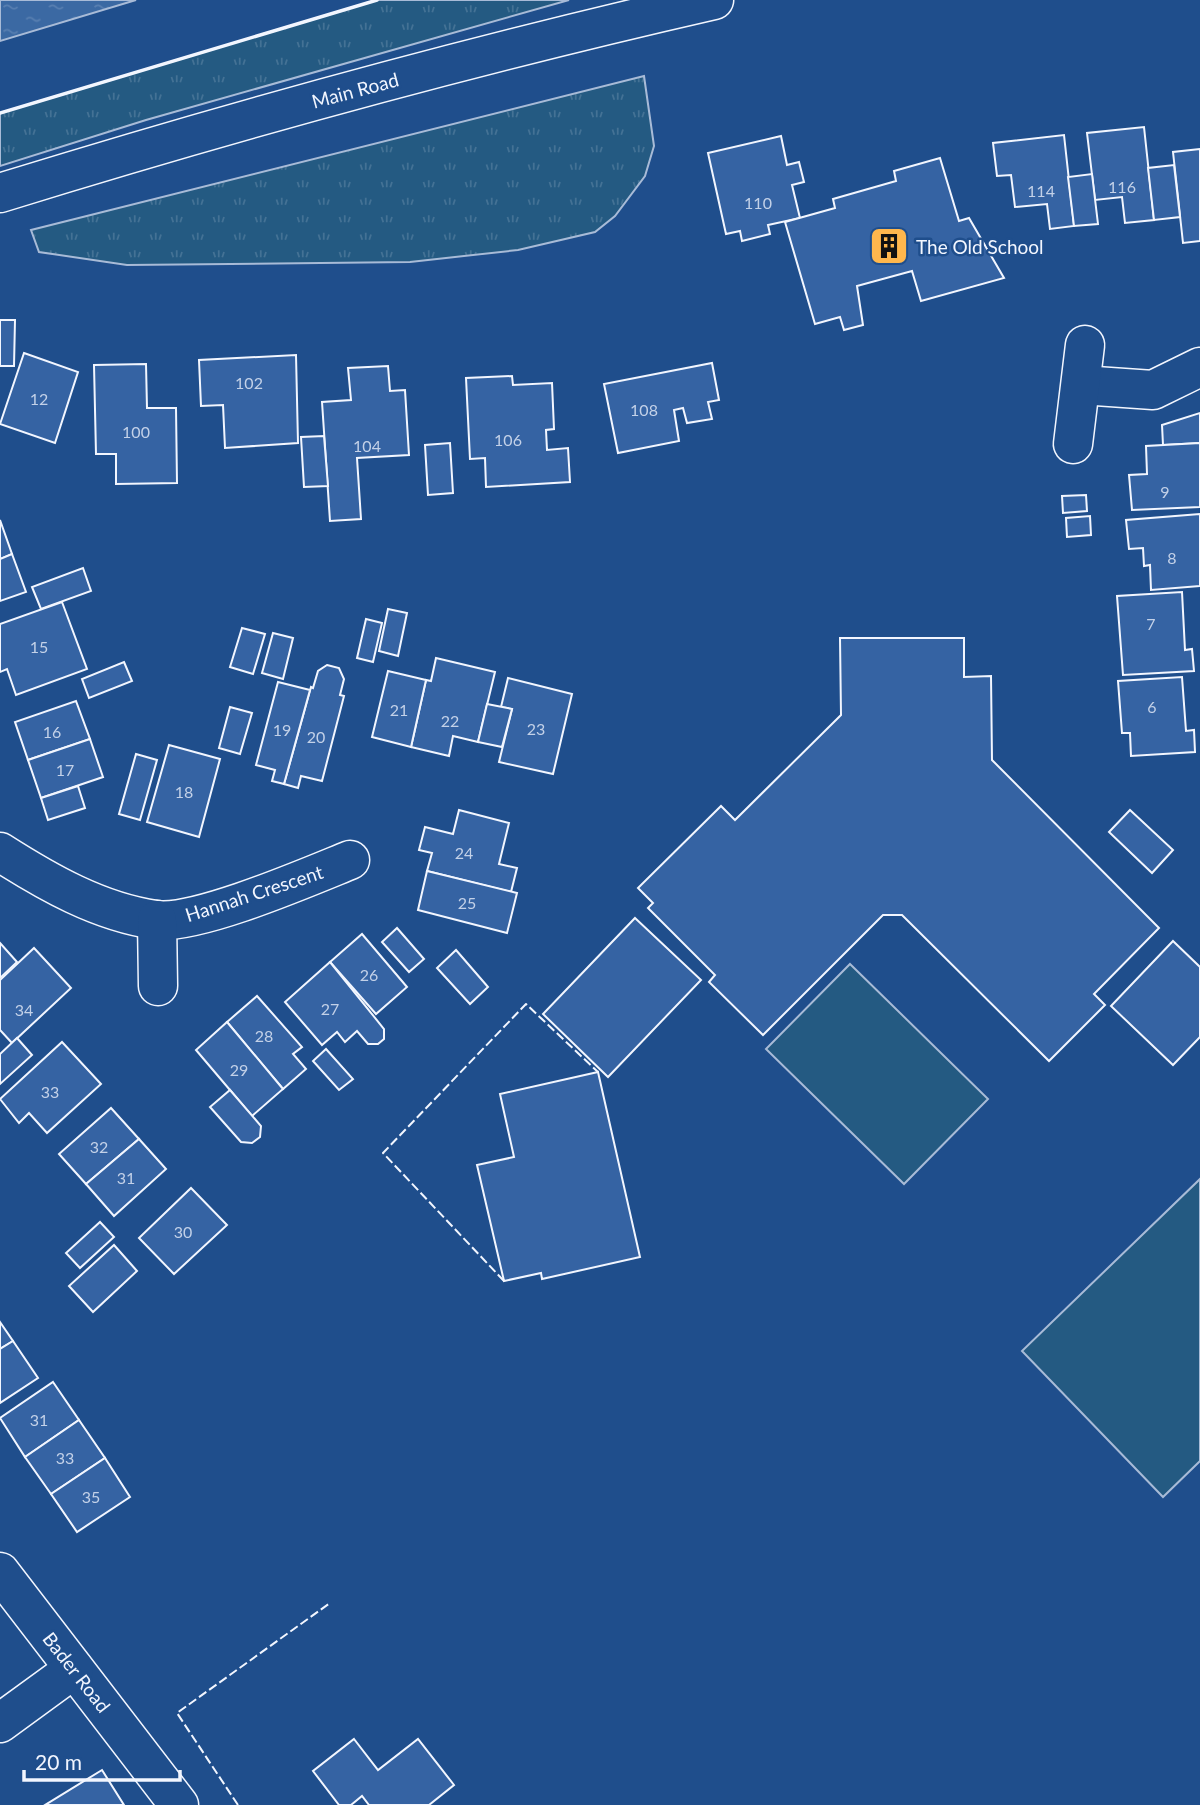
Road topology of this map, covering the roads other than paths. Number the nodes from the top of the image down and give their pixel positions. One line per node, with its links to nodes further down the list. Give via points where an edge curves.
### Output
1 (714, 0): 2 (street, Main Road, via 471,59 168,141)
2 (0, 193)
3 (1085, 345): 5 (street)
4 (1200, 367): 5 (street, via 1153,390)
5 (1081, 385): 6 (street)
6 (1073, 444)
7 (0, 852): 9 (street, Hannah Crescent, via 51,884)
8 (350, 860): 9 (street, Hannah Crescent, via 215,909)
9 (157, 920): 10 (street, Hannah Crescent)
10 (158, 986)
11 (0, 1572): 12 (street, Bader Road)
12 (74, 1669): 13 (street); 14 (street, Bader Road)
13 (0, 1723)
14 (179, 1805)

